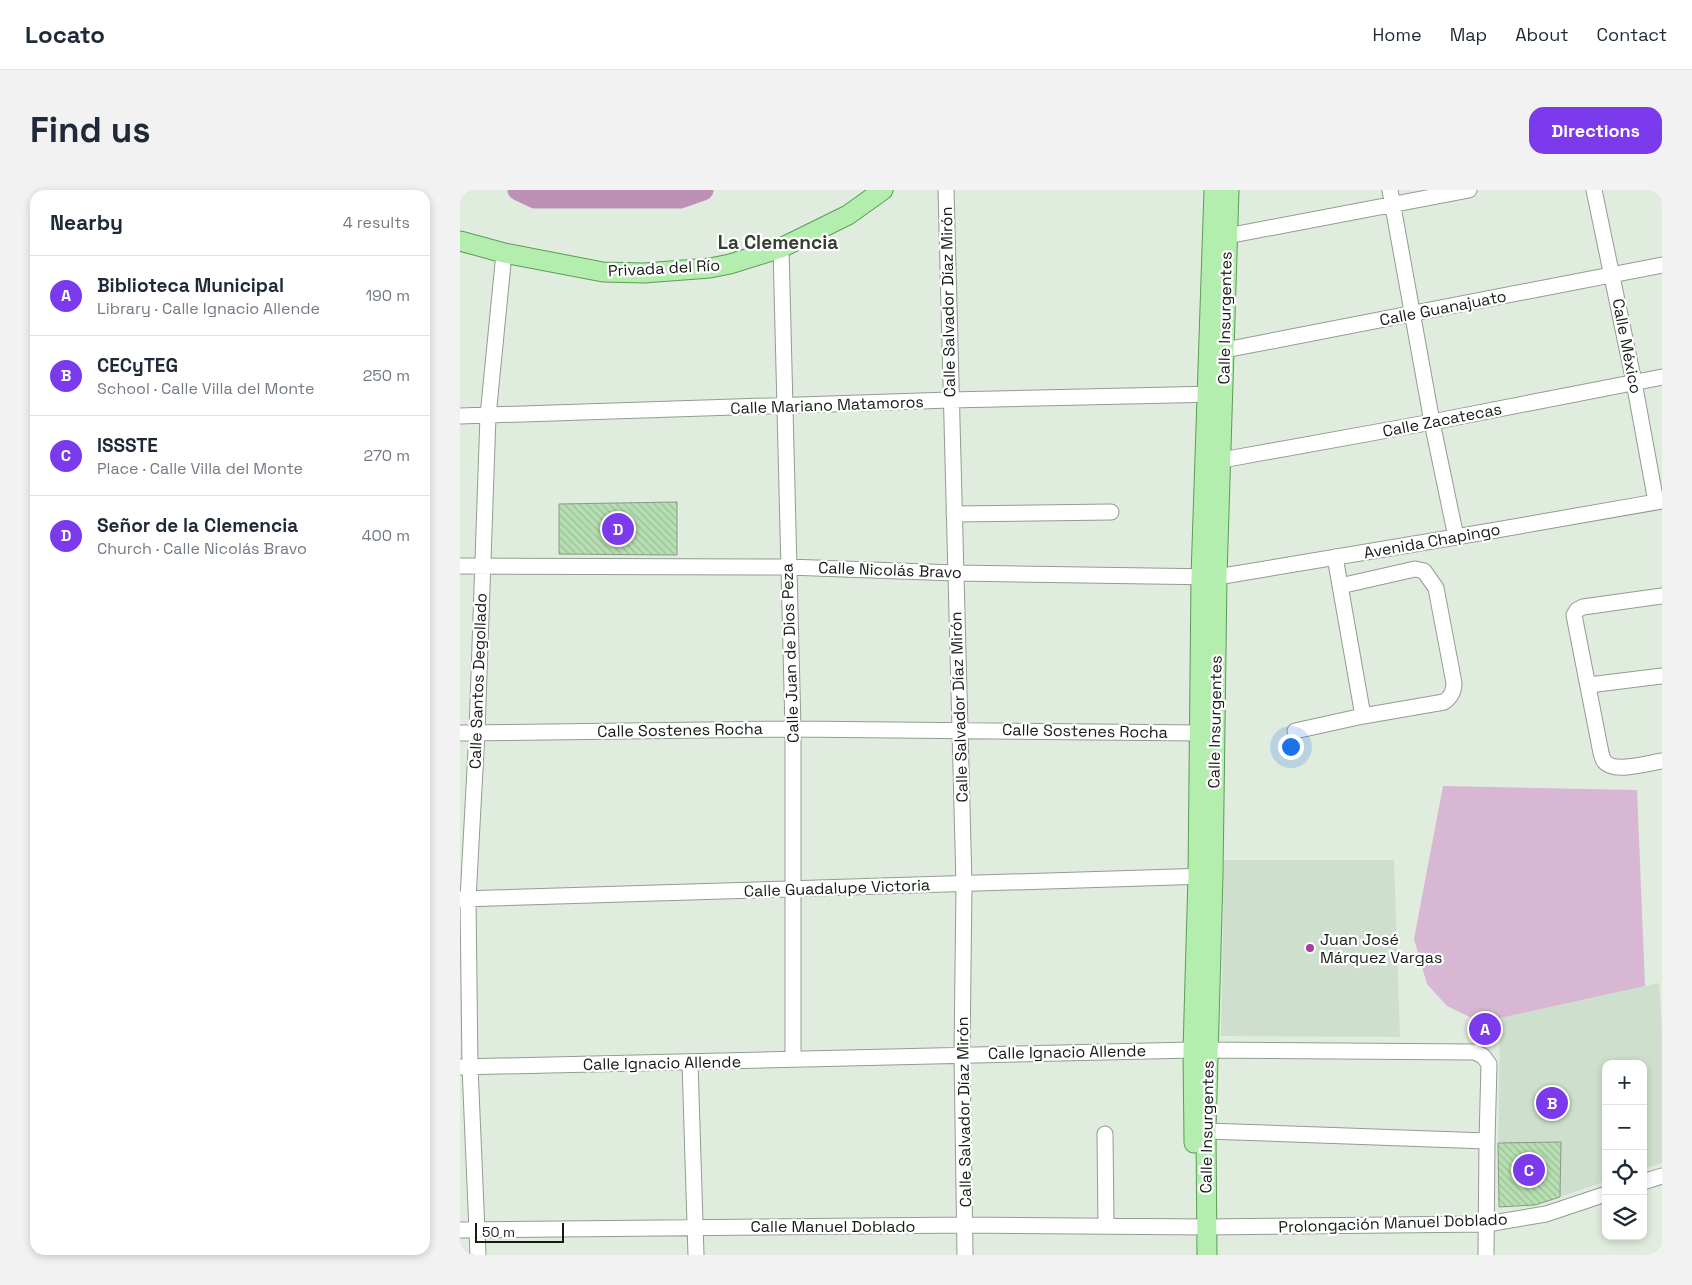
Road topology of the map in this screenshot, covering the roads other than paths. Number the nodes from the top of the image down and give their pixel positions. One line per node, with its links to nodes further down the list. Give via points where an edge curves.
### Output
1 (883, 190): 10 (main road, Privada del Río, via 848,215)
2 (946, 190): 19 (street, Calle Salvador Díaz Mirón)
3 (1214, 190): 8 (main road, Calle Insurgentes)
4 (1229, 190): 8 (main road, Calle Insurgentes)
5 (1469, 190): 7 (street)
6 (1594, 190): 13 (street, Calle México)
7 (1392, 197): 8 (street); 14 (street)
8 (1220, 236): 15 (main road, Calle Insurgentes); 18 (main road, Calle Insurgentes)
9 (460, 241): 11 (main road, Privada del Río)
10 (781, 248): 11 (main road, Privada del Río, via 710,268 644,272 603,272); 20 (street, Calle Juan de Dios Peza)
11 (504, 253): 22 (street, Calle Santos Degollado)
12 (1662, 265): 13 (street, Calle Guanajuato)
13 (1613, 275): 14 (street, Calle Guanajuato); 17 (street, Calle México)
14 (1413, 314): 15 (street, Calle Guanajuato); 23 (street)
15 (1225, 350): 18 (main road, Calle Insurgentes)
16 (1662, 377): 17 (street, Calle Zacatecas)
17 (1634, 382): 23 (street, Calle Zacatecas); 25 (street, Calle México)
18 (1216, 394): 19 (street, Calle Mariano Matamoros); 24 (main road, Calle Insurgentes); 34 (main road, Calle Insurgentes)
19 (950, 400): 20 (street, Calle Mariano Matamoros); 27 (street, Calle Salvador Díaz Mirón)
20 (784, 407): 22 (street, Calle Mariano Matamoros); 32 (street, Calle Juan de Dios Peza)
21 (460, 416): 22 (street, Calle Mariano Matamoros)
22 (488, 416): 31 (street, Calle Santos Degollado)
23 (1432, 422): 24 (street, Calle Zacatecas); 28 (street)
24 (1222, 460): 34 (main road, Calle Insurgentes)
25 (1659, 501): 28 (street, Avenida Chapingo)
26 (1111, 512): 27 (street)
27 (954, 514): 33 (street, Calle Salvador Díaz Mirón)
28 (1456, 537): 29 (street, Avenida Chapingo)
29 (1335, 557): 34 (street, Avenida Chapingo); 35 (street)
30 (460, 566): 31 (street, Calle Nicolás Bravo)
31 (482, 566): 32 (street, Calle Nicolás Bravo); 44 (street, Calle Santos Degollado)
32 (788, 567): 33 (street, Calle Nicolás Bravo); 40 (street, Calle Juan de Dios Peza)
33 (955, 573): 34 (street, Calle Nicolás Bravo); 41 (street, Calle Salvador Díaz Mirón)
34 (1209, 577): 45 (main road, Calle Insurgentes); 47 (main road, Calle Insurgentes)
35 (1340, 586): 39 (street); 39 (street, via 1415,569 1424,571 1436,588 1454,683 1454,691 1444,702)
36 (1662, 596): 38 (street, via 1577,610 1574,621)
37 (1662, 676): 38 (street)
38 (1589, 685): 46 (street, via 1604,761 1618,768)
39 (1363, 716): 42 (street)
40 (793, 729): 41 (street, Calle Sostenes Rocha); 44 (street, Calle Sostenes Rocha); 49 (street, Calle Juan de Dios Peza)
41 (961, 730): 45 (street, Calle Sostenes Rocha); 48 (street, Calle Salvador Díaz Mirón)
42 (1295, 731)
43 (460, 732): 44 (street, Calle Sostenes Rocha)
44 (477, 732): 50 (street, Calle Santos Degollado)
45 (1200, 733): 47 (main road, Calle Insurgentes)
46 (1662, 761)
47 (1206, 876): 48 (street, Calle Guadalupe Victoria); 51 (main road, Calle Insurgentes)
48 (964, 884): 49 (street, Calle Guadalupe Victoria); 52 (street, Calle Salvador Díaz Mirón)
49 (794, 889): 50 (street, Calle Guadalupe Victoria); 53 (street, Calle Juan de Dios Peza)
50 (464, 899): 55 (street, Calle Santos Degollado)
51 (1201, 1050): 52 (street, Calle Ignacio Allende); 56 (main road, Calle Insurgentes); 58 (street, Calle Ignacio Allende, via 1474,1052 1489,1064); 66 (main road, Calle Insurgentes)
52 (962, 1054): 53 (street, Calle Ignacio Allende); 63 (street, Calle Salvador Díaz Mirón)
53 (793, 1059): 54 (street, Calle Ignacio Allende)
54 (690, 1063): 55 (street, Calle Ignacio Allende); 65 (street)
55 (465, 1067): 68 (street, Calle Santos Degollado)
56 (1206, 1131): 58 (street); 66 (main road, Calle Insurgentes)
57 (1105, 1134): 64 (street)
58 (1486, 1141): 62 (street)
59 (1662, 1176): 60 (street)
60 (1647, 1181)
61 (1603, 1195): 62 (street, Prolongación Manuel Doblado, via 1546,1214)
62 (1487, 1224): 66 (street, Prolongación Manuel Doblado); 74 (street)
63 (965, 1225): 64 (street, Calle Manuel Doblado); 65 (street, Calle Manuel Doblado); 71 (street, Calle Salvador Díaz Mirón)
64 (1106, 1226): 66 (street, Calle Manuel Doblado)
65 (694, 1227): 68 (street, Calle Manuel Doblado); 70 (street)
66 (1200, 1227): 72 (main road, Calle Insurgentes); 73 (main road, Calle Insurgentes)
67 (460, 1230): 68 (street, Calle Manuel Doblado)
68 (478, 1230): 69 (street, Calle Santos Degollado)
69 (478, 1255)
70 (696, 1255)
71 (965, 1255)
72 (1194, 1255)
73 (1207, 1255)
74 (1486, 1255)

